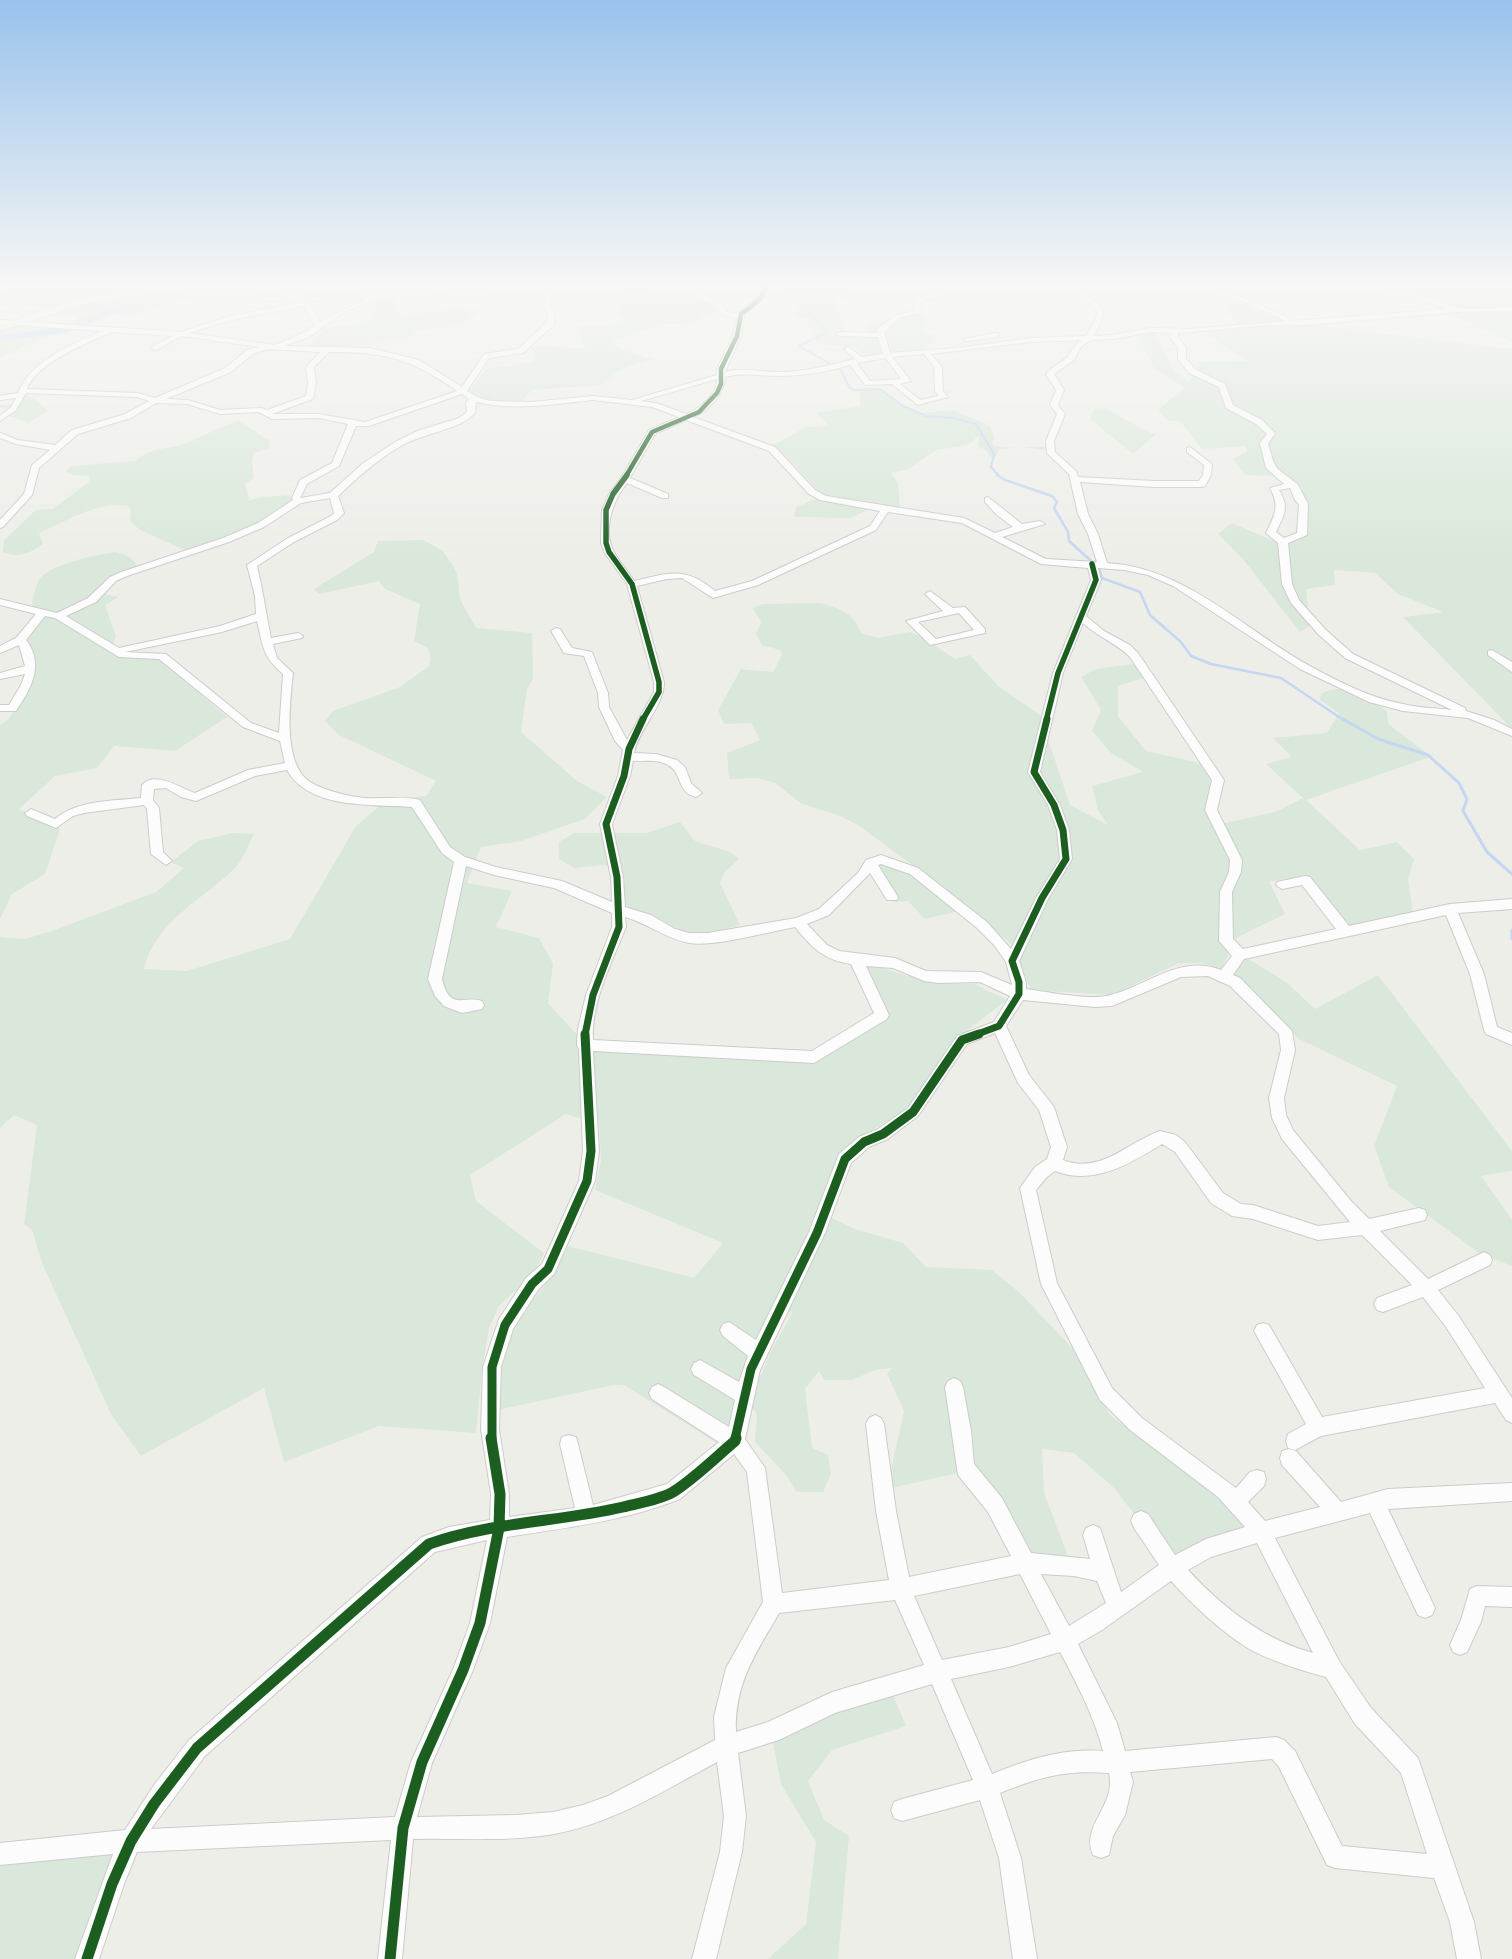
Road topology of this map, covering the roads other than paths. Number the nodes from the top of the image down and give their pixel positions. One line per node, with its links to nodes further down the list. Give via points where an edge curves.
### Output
1 (32, 377): 15 (street)
2 (211, 377): 18 (street)
3 (311, 377): 20 (street, via 310,397)
4 (442, 377): 14 (street)
5 (472, 377): 14 (street)
6 (709, 377): 19 (street)
7 (720, 377): 21 (street, via 717,393 704,408)
8 (864, 377): 13 (street, via 868,382)
9 (905, 377): 13 (street, via 908,381)
10 (938, 377): 13 (street, via 939,391 944,398 918,402)
11 (1052, 377): 28 (street, via 1060,390 1054,405 1061,414 1050,440 1051,453 1074,472)
12 (1207, 377): 29 (street, via 1222,386 1229,406 1259,422 1271,434 1264,443 1270,468)
13 (894, 382)
14 (463, 391): 17 (street); 23 (street, via 366,424)
15 (22, 393): 16 (street); 18 (street, via 123,394); 22 (street, via 12,411)
16 (0, 398)
17 (474, 399): 19 (street, via 515,404 581,399); 30 (street, via 470,403 472,410 469,416 398,444 365,466)
18 (156, 401): 20 (street, via 188,402 220,412 261,410); 25 (street, via 128,416 82,429)
19 (630, 402): 21 (street, via 658,406)
20 (267, 413): 23 (street, via 272,416 319,416)
21 (686, 417): 27 (street, via 652,432); 34 (street, via 772,450 812,492 823,498)
22 (0, 419)
23 (353, 423): 33 (street, via 336,464 303,482 296,498)
24 (0, 435): 25 (street, via 16,442)
25 (55, 448): 36 (street, via 36,467 28,495)
26 (1190, 450): 28 (street, via 1208,464 1202,484)
27 (625, 479): 31 (street); 41 (street, via 606,510 606,543)
28 (1075, 480): 40 (street, via 1083,514 1093,534)
29 (1293, 485): 39 (street, via 1299,500 1304,503 1303,533 1298,538); 39 (street, via 1274,488 1282,509 1271,533)
30 (333, 495): 33 (street); 47 (street, via 339,513 334,518 252,565)
31 (665, 496)
32 (988, 500): 37 (street)
33 (298, 501): 46 (street, via 261,525 226,540 113,579 92,600)
34 (885, 509): 38 (street, via 964,521); 41 (street, via 873,528 755,583 720,594 713,595 684,575 670,574)
35 (1040, 524): 37 (street)
36 (0, 525)
37 (1020, 527): 38 (street)
38 (994, 537): 40 (street, via 1044,562)
39 (1283, 542): 60 (street, via 1290,591 1322,632 1349,656)
40 (1097, 564): 48 (street, via 1096,580); 60 (street, via 1140,569 1164,577 1304,667 1373,700 1403,708)
41 (632, 584): 63 (street, via 660,682 659,692 636,731)
42 (930, 594): 45 (street)
43 (0, 602): 44 (street)
44 (43, 612): 46 (street); 51 (street)
45 (951, 612): 45 (street, via 943,614 911,621 934,643 981,632 961,609)
46 (58, 616): 54 (street)
47 (261, 616): 52 (street); 54 (street, via 222,629)
48 (1081, 616): 78 (street, via 1134,655 1218,780 1211,810 1237,867 1226,892 1226,941); 80 (street, via 1058,673 1034,772 1054,805 1067,851 1066,859 1042,898)
49 (556, 631): 63 (street, via 568,651 588,654 603,693 604,708)
50 (298, 636): 52 (street)
51 (20, 640): 53 (street); 56 (street, via 25,644)
52 (267, 642): 62 (street, via 273,660 288,674 283,706)
53 (0, 650)
54 (115, 651): 62 (street, via 124,655 162,656 247,725)
55 (1492, 653): 57 (street)
56 (31, 669): 58 (street); 59 (street, via 27,688 12,709)
57 (1512, 669)
58 (0, 676)
59 (0, 708)
60 (1470, 715): 61 (street)
61 (1512, 733)
62 (285, 739): 64 (street)
63 (628, 753): 65 (street, via 677,764 685,774 686,785); 75 (street, via 624,776 606,824 617,877)
64 (292, 765): 66 (street, via 252,773 196,797 168,784 148,785); 68 (street, via 303,783 357,801 416,803 446,850)
65 (696, 793)
66 (146, 801): 67 (street, via 84,809 69,813 56,824); 69 (street, via 153,808 157,854)
67 (31, 813)
68 (460, 860): 75 (street, via 557,884); 83 (street, via 435,978 438,992 446,1001 460,1006)
69 (166, 861)
70 (870, 863): 72 (street); 76 (street, via 862,876 824,912); 80 (street, via 881,859 914,871 982,925)
71 (1282, 885): 77 (street, via 1305,880)
72 (892, 897)
73 (1512, 904): 74 (street)
74 (1450, 909): 77 (street); 85 (street, via 1477,974 1491,1030)
75 (618, 910): 76 (street, via 646,918 670,932 689,938 708,938); 86 (street, via 618,927 593,995)
76 (798, 922): 79 (street, via 822,952)
77 (1346, 932): 78 (street)
78 (1240, 955): 81 (street)
79 (856, 960): 82 (street, via 895,963 932,977 981,977); 86 (street, via 882,1015 814,1057)
80 (1012, 960): 82 (street)
81 (1224, 977): 82 (street, via 1209,971 1179,972 1112,1001 1065,1000); 89 (street, via 1235,982 1285,1031 1290,1045 1278,1085 1280,1121)
82 (1019, 994): 84 (street)
83 (477, 1005)
84 (999, 1026): 87 (street, via 1023,1079 1046,1107 1060,1147); 95 (street, via 962,1040 913,1112 883,1134 864,1142 845,1159 817,1233)
85 (1512, 1039)
86 (584, 1045): 113 (street, via 591,1151 587,1181 548,1269 527,1290 505,1326 492,1367 490,1429 500,1494)
87 (1054, 1163): 89 (street, via 1076,1171 1123,1160 1160,1137 1180,1147 1217,1198 1238,1211 1253,1212 1318,1233); 108 (street, via 1041,1172 1028,1188 1044,1268 1075,1337 1106,1394 1136,1424 1225,1490)
88 (1419, 1215): 89 (street)
89 (1365, 1228): 91 (street)
90 (1484, 1260): 91 (street)
91 (1426, 1288): 92 (street); 99 (street, via 1452,1321)
92 (1384, 1304)
93 (729, 1330): 95 (street)
94 (1263, 1331): 103 (street)
95 (759, 1353): 100 (street, via 751,1369)
96 (700, 1368): 100 (street)
97 (954, 1387): 116 (street, via 965,1468 995,1505)
98 (658, 1393): 104 (street)
99 (1498, 1394): 101 (street); 103 (street)
100 (745, 1396): 104 (street)
101 (1512, 1414)
102 (875, 1424): 119 (street, via 886,1511)
103 (1318, 1427): 110 (street, via 1292,1450)
104 (735, 1441): 111 (street, via 673,1492); 121 (street, via 756,1468)
105 (569, 1444): 111 (street)
106 (1257, 1479): 108 (street)
107 (1512, 1492): 109 (street, via 1412,1496)
108 (1235, 1502): 114 (street)
109 (1375, 1502): 110 (street); 123 (street)
110 (1337, 1512): 114 (street)
111 (586, 1516): 113 (street)
112 (1141, 1521): 117 (street)
113 (499, 1528): 132 (street, via 480,1623 422,1762); 133 (street, via 429,1544 197,1748)
114 (1261, 1531): 117 (street, via 1206,1549); 126 (street)
115 (1093, 1535): 118 (street)
116 (1026, 1563): 118 (street, via 1074,1566); 119 (street); 124 (street)
117 (1172, 1568): 122 (street); 126 (street, via 1198,1596 1254,1640)
118 (1103, 1572): 122 (street)
119 (902, 1588): 121 (street); 127 (street)
120 (1512, 1596): 125 (street, via 1477,1596 1471,1622)
121 (773, 1604): 128 (street, via 736,1668 725,1717)
122 (1117, 1606): 124 (street)
123 (1425, 1608)
124 (1065, 1640): 127 (street, via 1009,1657); 129 (street, via 1108,1731)
125 (1460, 1645)
126 (1332, 1668): 136 (street, via 1363,1716 1410,1766)
127 (936, 1672): 128 (street, via 832,1703 771,1732); 130 (street)
128 (726, 1746): 132 (street, via 613,1806 561,1821 516,1826); 139 (street, via 735,1816 731,1852)
129 (1116, 1763): 130 (street, via 1078,1760 1032,1768); 134 (street, via 1122,1782 1114,1814 1102,1832); 136 (street, via 1276,1748 1287,1759 1335,1857)
130 (987, 1787): 131 (street); 140 (street, via 1010,1858)
131 (902, 1810)
132 (403, 1828): 133 (street); 138 (street)
133 (131, 1841): 135 (street); 137 (street)
134 (1101, 1847)
135 (0, 1854)
136 (1442, 1867): 141 (street, via 1462,1922)
137 (88, 1959)
138 (390, 1959)
139 (704, 1959)
140 (1025, 1959)
141 (1470, 1959)

